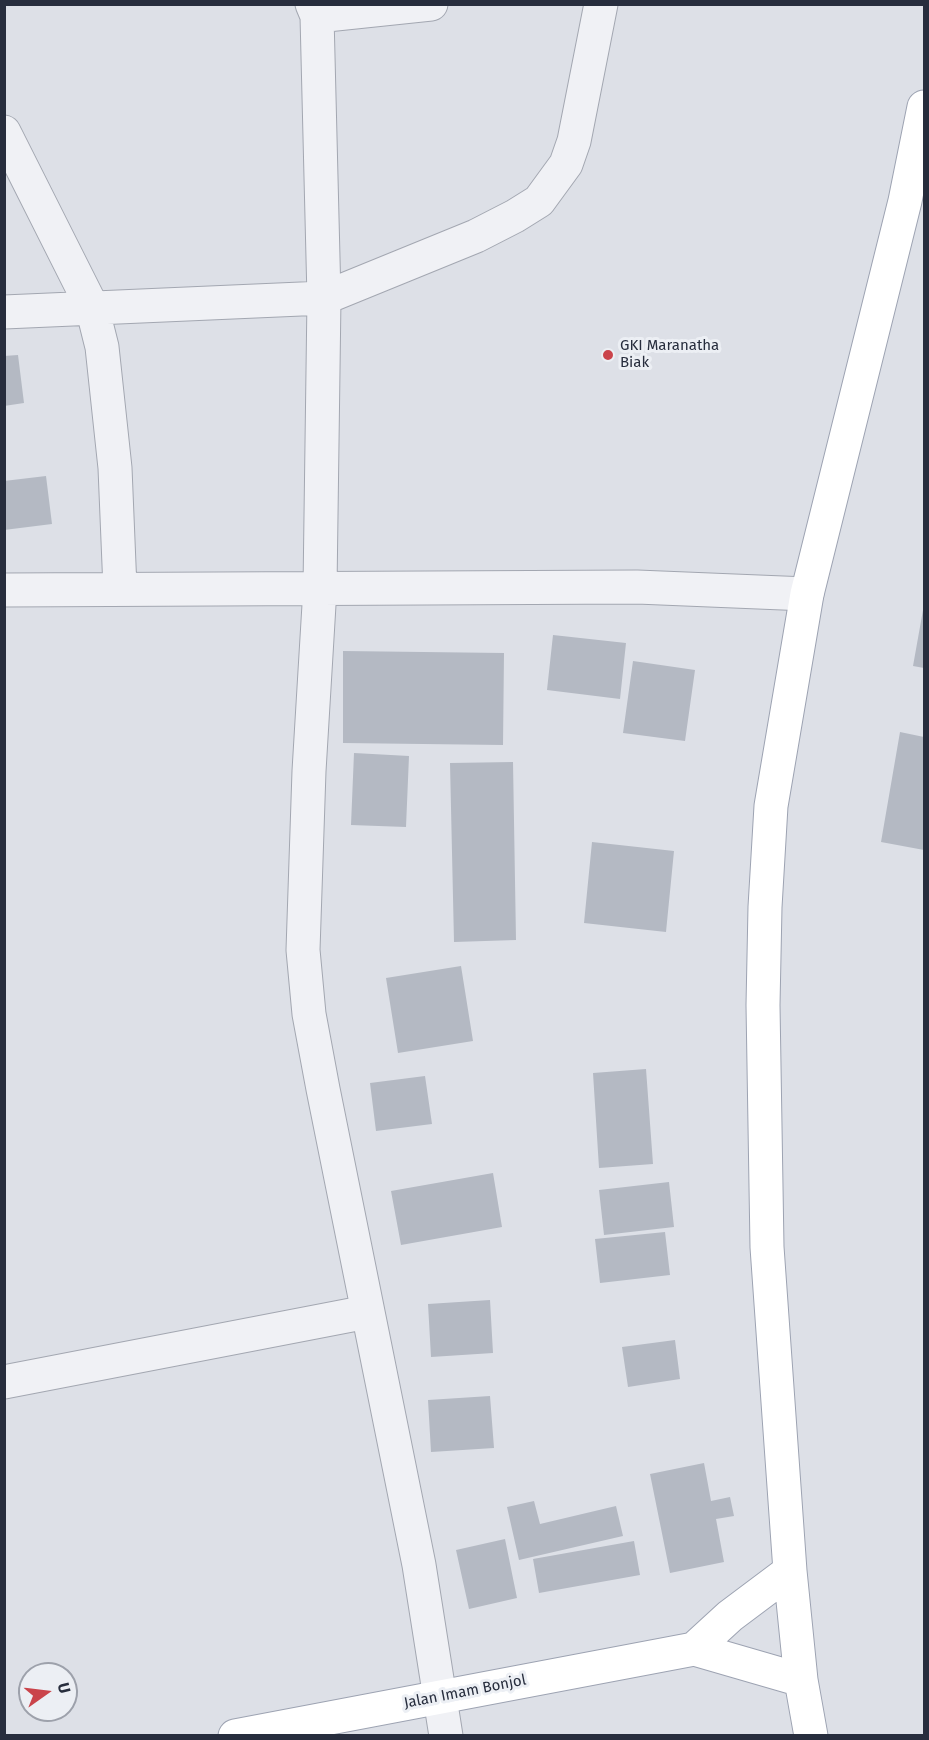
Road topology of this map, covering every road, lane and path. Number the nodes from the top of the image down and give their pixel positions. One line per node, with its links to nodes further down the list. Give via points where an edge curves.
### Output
1 (431, 4): 3 (street)
2 (601, 4): 6 (street, via 574,141 560,173 539,201 476,236)
3 (315, 10): 6 (street)
4 (924, 107): 12 (main road, via 905,201)
5 (4, 132): 7 (street)
6 (324, 298): 7 (street); 9 (street)
7 (92, 307): 8 (street); 10 (street, via 102,347 115,468)
8 (4, 312)
9 (320, 588): 10 (street); 12 (street, via 637,587); 13 (street, via 303,950 309,1014)
10 (120, 589): 11 (street)
11 (4, 590)
12 (807, 594): 15 (main road, via 771,806 764,939 766,1247)
13 (367, 1312): 14 (street); 18 (street, via 419,1565)
14 (4, 1382)
15 (790, 1571): 16 (main road); 17 (main road)
16 (694, 1649): 17 (main road); 18 (main road, Jalan Imam Bonjol)
17 (801, 1680): 21 (main road)
18 (439, 1696): 19 (main road, Jalan Imam Bonjol); 20 (street)
19 (235, 1736)
20 (446, 1736)
21 (811, 1736)

